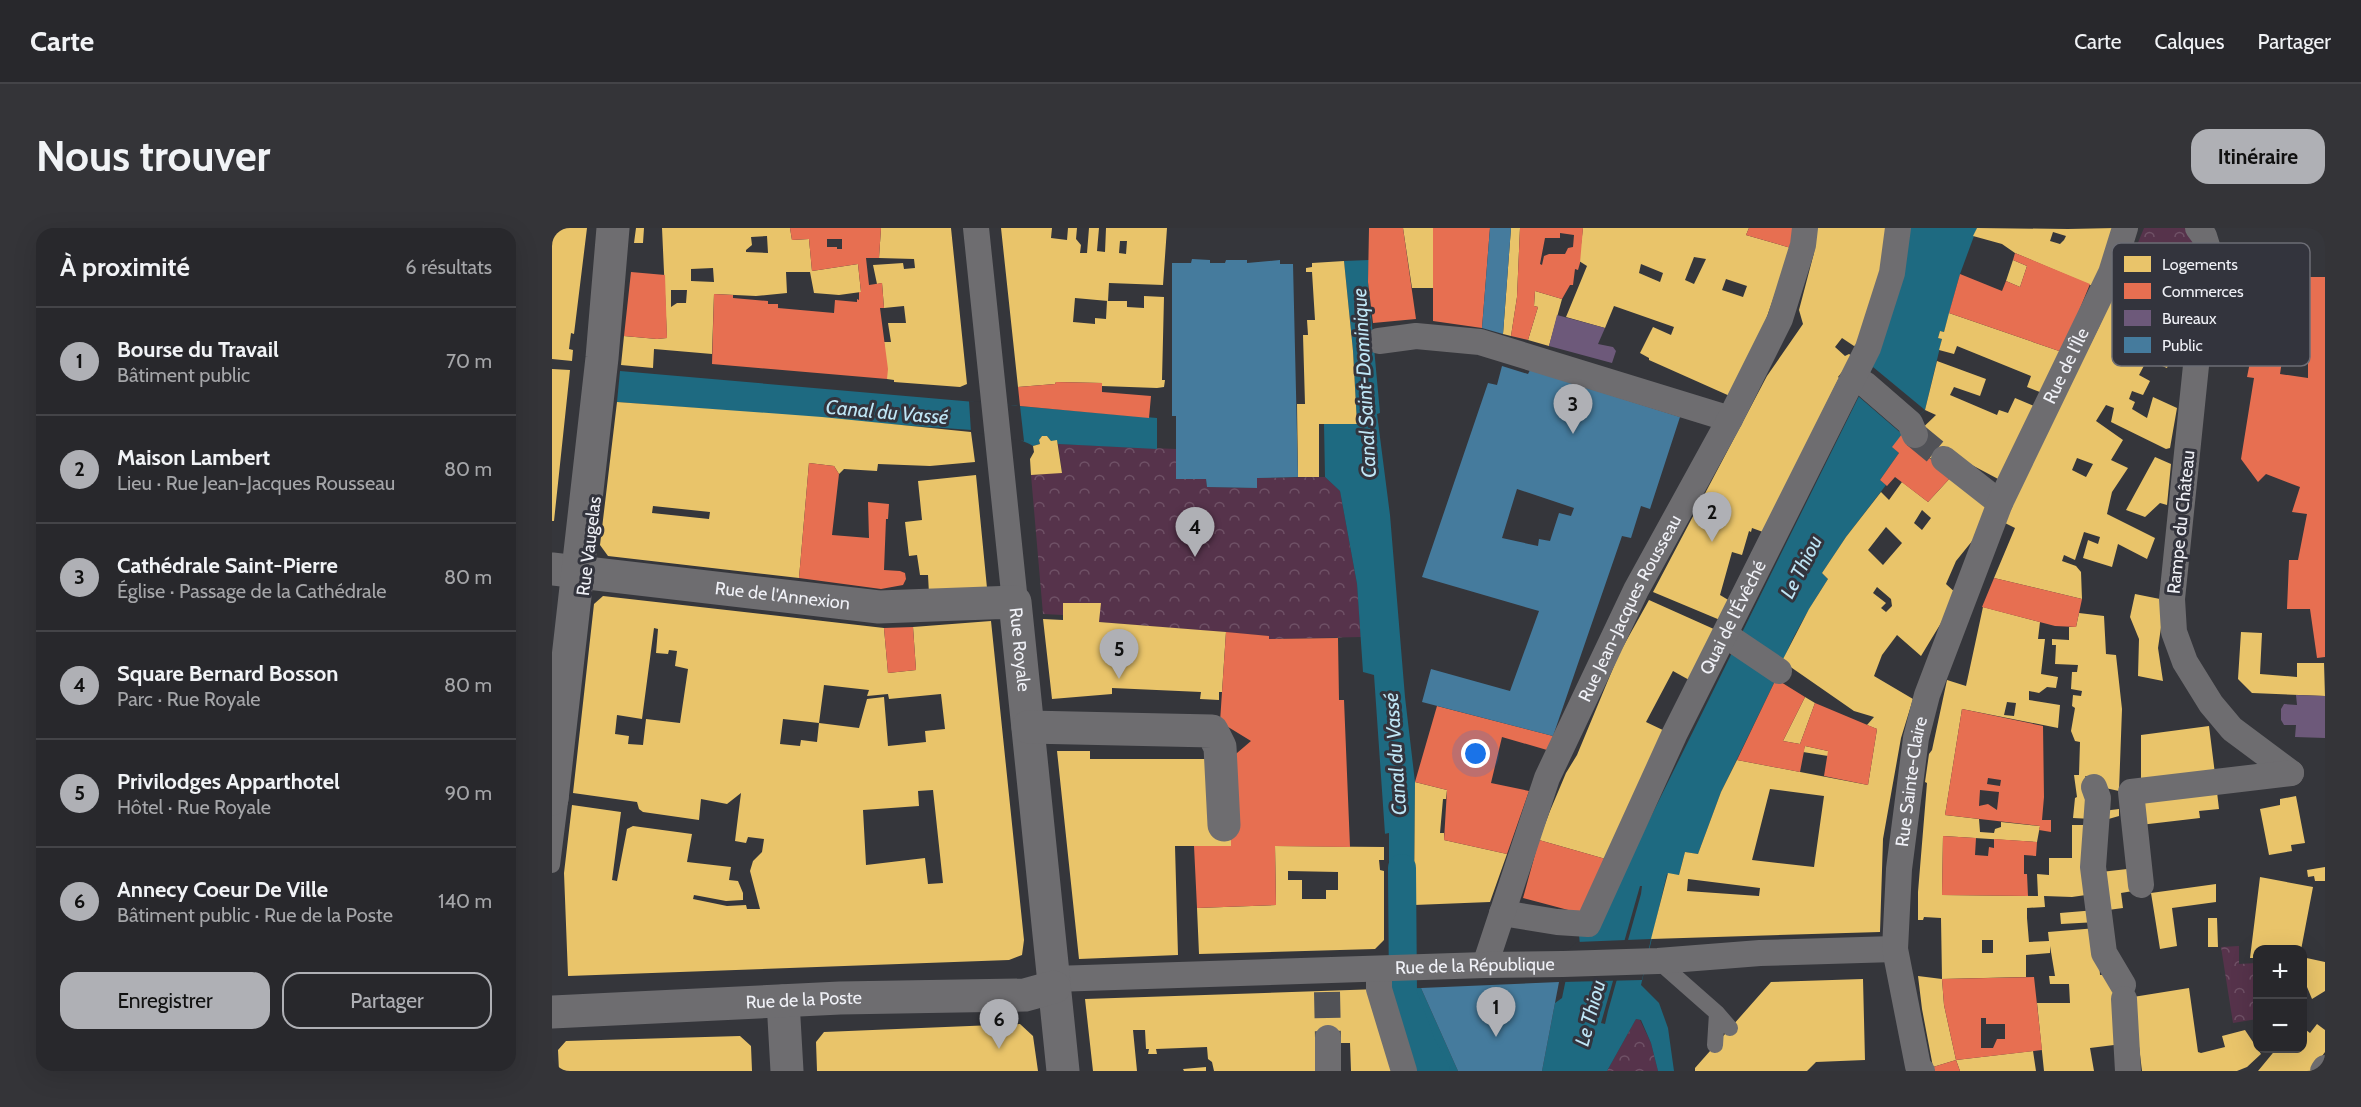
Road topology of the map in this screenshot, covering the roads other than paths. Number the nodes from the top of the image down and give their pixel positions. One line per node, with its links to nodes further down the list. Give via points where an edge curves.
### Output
1 (613, 228): 18 (street, Rue Vaugelas, via 602,358)
2 (622, 228): 18 (lane, Rue Vaugelas, via 608,393)
3 (976, 228): 19 (street, Rue Royale)
4 (1805, 228): 14 (street, Rue Jean-Jacques Rousseau, via 1780,319)
5 (1898, 228): 28 (street, Quai de l'Évêché, via 1892,273 1868,348 1674,735 1588,924)
6 (2125, 228): 8 (street, Rue de l'Île)
7 (2198, 228): 9 (street, Rampe du Château)
8 (2120, 243)
9 (2206, 243)
10 (2112, 270): 17 (street, Rue de l'Île)
11 (1379, 341): 14 (street, via 1416,336 1480,342)
12 (2197, 366): 27 (street, Rampe du Château, via 2172,599 2174,632 2185,662 2211,704 2232,729 2291,773 2131,792)
13 (1864, 384): 15 (street)
14 (1730, 419): 28 (street, Rue Jean-Jacques Rousseau, via 1636,590 1552,768)
15 (1912, 429)
16 (1944, 459): 17 (street)
17 (2000, 503): 29 (street, Rue Sainte-Claire, via 1927,695 1916,738 1899,869)
18 (572, 572): 19 (street, Rue de l'Annexion, via 879,607); 24 (street, Rue Vaugelas); 26 (lane, Rue Vaugelas)
19 (1016, 602): 22 (street, Rue Royale)
20 (1733, 640): 21 (street)
21 (1779, 671)
22 (1028, 727): 25 (street, via 1212,730 1220,747); 33 (street, Rue Royale)
23 (2094, 787): 45 (street, via 2107,825 2093,867 2104,953 2123,992)
24 (552, 799)
25 (1224, 825)
26 (552, 864)
27 (2141, 885)
28 (1502, 913): 31 (street, Rue Jean-Jacques Rousseau)
29 (1895, 949): 30 (street, Rue de la République); 44 (street, Rue Sainte-Claire)
30 (1652, 961): 31 (street, Rue de la République); 36 (lane)
31 (1485, 965): 32 (street, Rue de la République)
32 (1381, 969): 33 (street, Rue de la République, via 1325,982); 43 (street, via 1379,989)
33 (1053, 983): 34 (street, Rue de la Poste, via 1024,995); 41 (street, Rue Royale)
34 (783, 1000): 35 (street, Rue de la Poste); 40 (street)
35 (552, 1012)
36 (1717, 1013): 37 (lane); 39 (lane)
37 (1731, 1028)
38 (1328, 1038): 42 (street)
39 (1715, 1045)
40 (788, 1071)
41 (1063, 1071)
42 (1329, 1071)
43 (1404, 1071)
44 (1922, 1071)
45 (2128, 1071)

